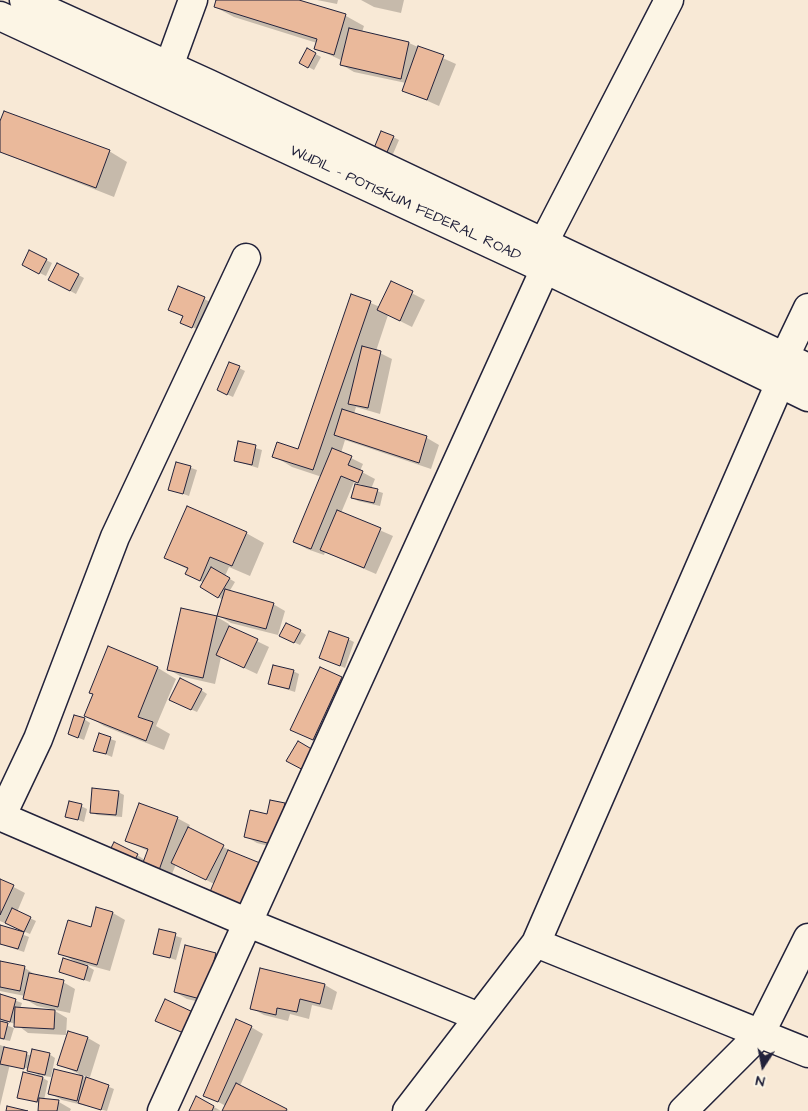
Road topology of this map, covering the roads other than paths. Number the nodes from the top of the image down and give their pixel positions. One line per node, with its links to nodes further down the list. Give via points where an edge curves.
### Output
1 (24, 0): 5 (street, WUDIL - POTISKUM FEDERAL ROAD)
2 (193, 0): 5 (street)
3 (669, 0): 6 (street)
4 (0, 16): 8 (street, WUDIL - POTISKUM FEDERAL ROAD)
5 (169, 66): 6 (street, WUDIL - POTISKUM FEDERAL ROAD)
6 (544, 242): 10 (street, WUDIL - POTISKUM FEDERAL ROAD)
7 (246, 258): 13 (street, via 115,537 38,739)
8 (545, 269): 11 (street, WUDIL - POTISKUM FEDERAL ROAD); 14 (street)
9 (808, 308): 10 (street)
10 (797, 362)
11 (780, 383): 12 (street, WUDIL - POTISKUM FEDERAL ROAD); 16 (street)
12 (808, 397)
13 (1, 817): 14 (street)
14 (246, 922): 17 (street); 20 (street)
15 (808, 938): 18 (street)
16 (536, 943): 17 (street); 18 (street)
17 (479, 1017): 21 (street)
18 (760, 1034): 19 (street); 22 (street)
19 (808, 1053)
20 (162, 1111)
21 (407, 1111)
22 (683, 1111)

